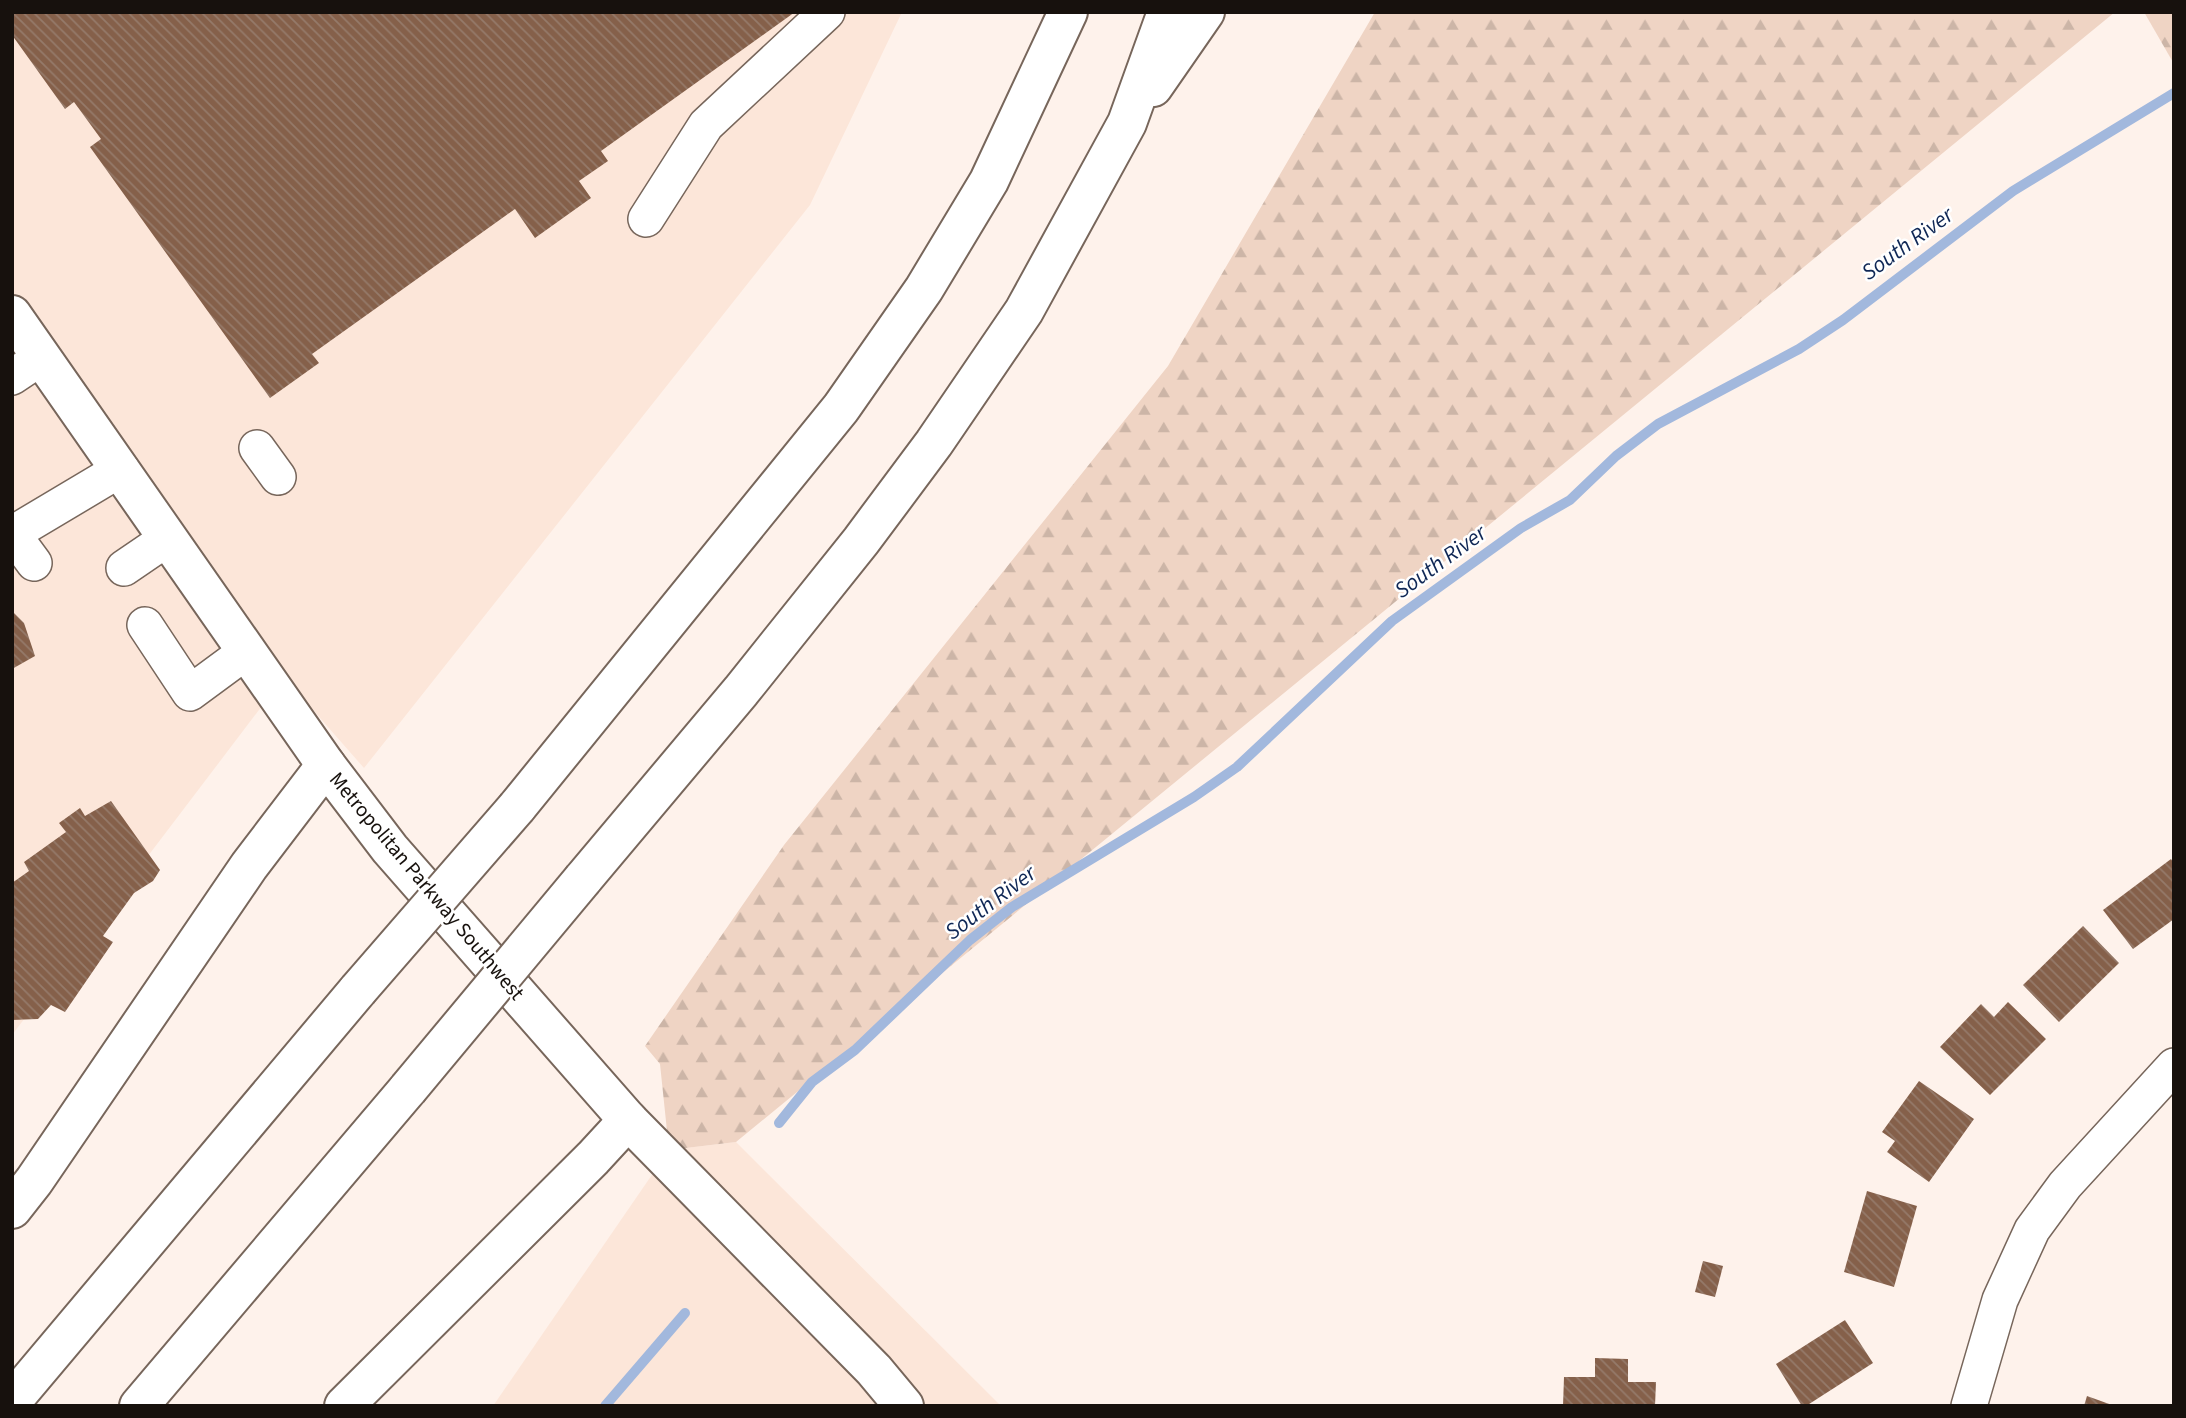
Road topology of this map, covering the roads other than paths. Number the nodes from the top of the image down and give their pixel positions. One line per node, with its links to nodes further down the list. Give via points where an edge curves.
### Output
1 (827, 12): 6 (street, via 706,125)
2 (1068, 12): 21 (main road, bridge, via 989,181 923,289 841,408 517,807)
3 (1167, 12): 5 (main road)
4 (1205, 12): 5 (main road)
5 (1127, 123): 25 (main road, bridge, via 1024,311 861,541 750,680)
6 (646, 219)
7 (12, 316): 8 (main road, Metropolitan Parkway Southwest)
8 (27, 367): 10 (main road, Metropolitan Parkway Southwest)
9 (257, 448): 11 (street)
10 (121, 469): 12 (street); 13 (main road, Metropolitan Parkway Southwest)
11 (278, 477)
12 (12, 533): 14 (street)
13 (168, 537): 15 (street); 17 (main road, Metropolitan Parkway Southwest)
14 (34, 563)
15 (124, 569)
16 (145, 625): 17 (street, via 190,693)
17 (247, 651): 18 (main road, Metropolitan Parkway Southwest)
18 (326, 765): 20 (main road, Metropolitan Parkway Southwest, via 390,849); 22 (main road, via 248,866)
19 (2174, 1066): 28 (street, via 2065,1185 2032,1230 2000,1300)
20 (628, 1120): 26 (main road); 27 (main road, Metropolitan Parkway Southwest)
21 (205, 1172): 23 (main road); 24 (main road)
22 (12, 1209)
23 (12, 1366)
24 (12, 1401)
25 (139, 1406)
26 (344, 1406)
27 (904, 1406)
28 (1969, 1406)

